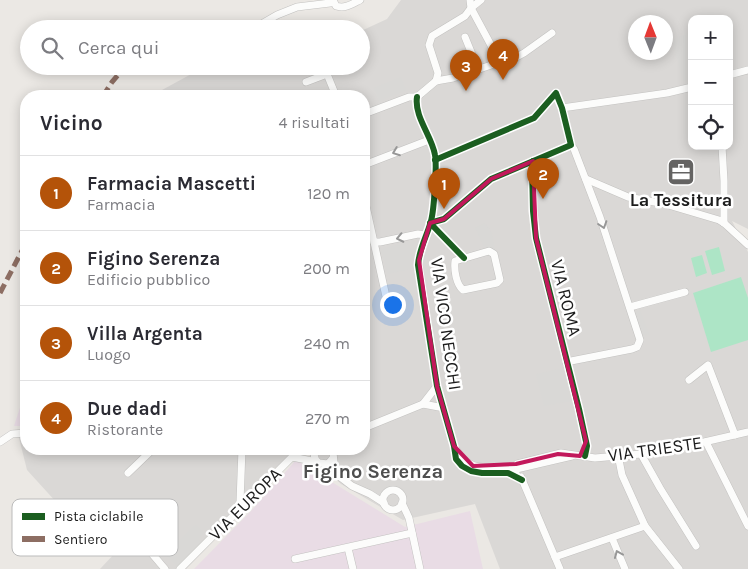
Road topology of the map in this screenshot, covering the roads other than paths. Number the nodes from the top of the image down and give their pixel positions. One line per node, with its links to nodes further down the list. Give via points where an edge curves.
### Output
1 (333, 0): 2 (street, via 336,6 346,7); 5 (street, via 297,7)
2 (360, 0)
3 (481, 0): 4 (street)
4 (470, 4): 8 (street); 14 (street, via 462,18 430,39 438,73)
5 (268, 20)
6 (552, 33): 8 (street, via 524,53 504,64)
7 (465, 37): 9 (street)
8 (500, 62): 9 (street)
9 (478, 69): 14 (street)
10 (748, 70): 11 (street)
11 (733, 74)
12 (324, 75): 15 (street)
13 (327, 75): 17 (street)
14 (436, 81): 18 (street)
15 (306, 82)
16 (688, 88): 19 (street)
17 (334, 90)
18 (417, 97): 20 (street, via 408,97); 21 (street, VIA VICO NECCHI)
19 (562, 108): 22 (street); 24 (street, via 556,93 534,118)
20 (370, 112)
21 (429, 140): 24 (street, VIA VICO NECCHI); 26 (street, one-way to 26)
22 (571, 145): 25 (street); 27 (street)
23 (722, 150): 28 (street)
24 (435, 160): 29 (street, VIA VICO NECCHI)
25 (534, 161): 29 (street, via 491,178 444,219); 38 (street, VIA ROMA, via 536,238)
26 (370, 163)
27 (586, 179): 28 (street, via 628,197 665,204); 37 (street, one-way to 37)
28 (724, 222): 33 (street)
29 (430, 223): 31 (street, VIA VICO NECCHI); 34 (street)
30 (370, 224): 32 (street)
31 (426, 235): 32 (street, one-way to 32); 40 (street, VIA VICO NECCHI, via 418,265)
32 (374, 242): 36 (street)
33 (748, 245)
34 (464, 258): 34 (street, via 489,252 494,254 500,280 463,290 459,287 454,267 455,261)
35 (685, 292): 37 (street)
36 (387, 301)
37 (630, 307): 38 (street, via 640,340 637,347)
38 (566, 362): 58 (street, VIA ROMA, via 586,441)
39 (688, 380): 46 (street, via 708,365)
40 (437, 386): 41 (street); 42 (street, VIA VICO NECCHI)
41 (423, 404): 42 (street); 43 (street)
42 (444, 408): 49 (street, VIA VICO NECCHI)
43 (370, 426)
44 (748, 432): 46 (street, VIA TRIESTE)
45 (20, 433): 47 (street, via 12,434)
46 (735, 436): 48 (street, VIA TRIESTE)
47 (0, 442)
48 (706, 442): 50 (street, VIA TRIESTE); 76 (street)
49 (454, 446): 61 (street, VIA VICO NECCHI, via 473,466); 64 (street, VIA VICO NECCHI, via 456,459 462,466 478,473)
50 (641, 454): 57 (street, VIA TRIESTE); 79 (street)
51 (147, 455): 62 (street)
52 (242, 455): 66 (street)
53 (299, 455): 59 (street)
54 (315, 455): 60 (street)
55 (331, 455): 60 (street, via 328,464)
56 (333, 455): 63 (street)
57 (618, 455): 58 (street, VIA TRIESTE); 75 (street, via 622,475)
58 (580, 456): 61 (street, VIA TRIESTE, via 558,454 519,463)
59 (292, 457): 60 (street, VIA EUROPA); 68 (street, VIA EUROPA)
60 (320, 463): 63 (street)
61 (515, 468): 64 (street, VIA VICO NECCHI); 65 (street)
62 (128, 473)
63 (335, 473): 69 (street)
64 (491, 473): 65 (street, VIA VICO NECCHI, via 508,473)
65 (520, 479): 82 (street)
66 (241, 483): 68 (street); 73 (street)
67 (386, 493): 69 (street); 70 (street); 71 (street, via 398,492)
68 (254, 494): 73 (street, VIA EUROPA)
69 (370, 494): 70 (street)
70 (384, 503): 72 (street)
71 (402, 503): 72 (street); 74 (street)
72 (394, 509): 74 (street)
73 (236, 513): 85 (street, VIA EUROPA)
74 (409, 518): 77 (street)
75 (645, 526): 78 (street); 90 (street)
76 (748, 526)
77 (412, 533): 80 (street); 87 (street)
78 (612, 538): 82 (street); 89 (street, one-way to 78)
79 (696, 546)
80 (348, 548): 83 (street); 86 (street)
81 (154, 556): 84 (street)
82 (555, 557): 88 (street)
83 (295, 560)
84 (165, 569)
85 (180, 569)
86 (354, 569)
87 (420, 569)
88 (560, 569)
89 (625, 569)
90 (679, 569)

